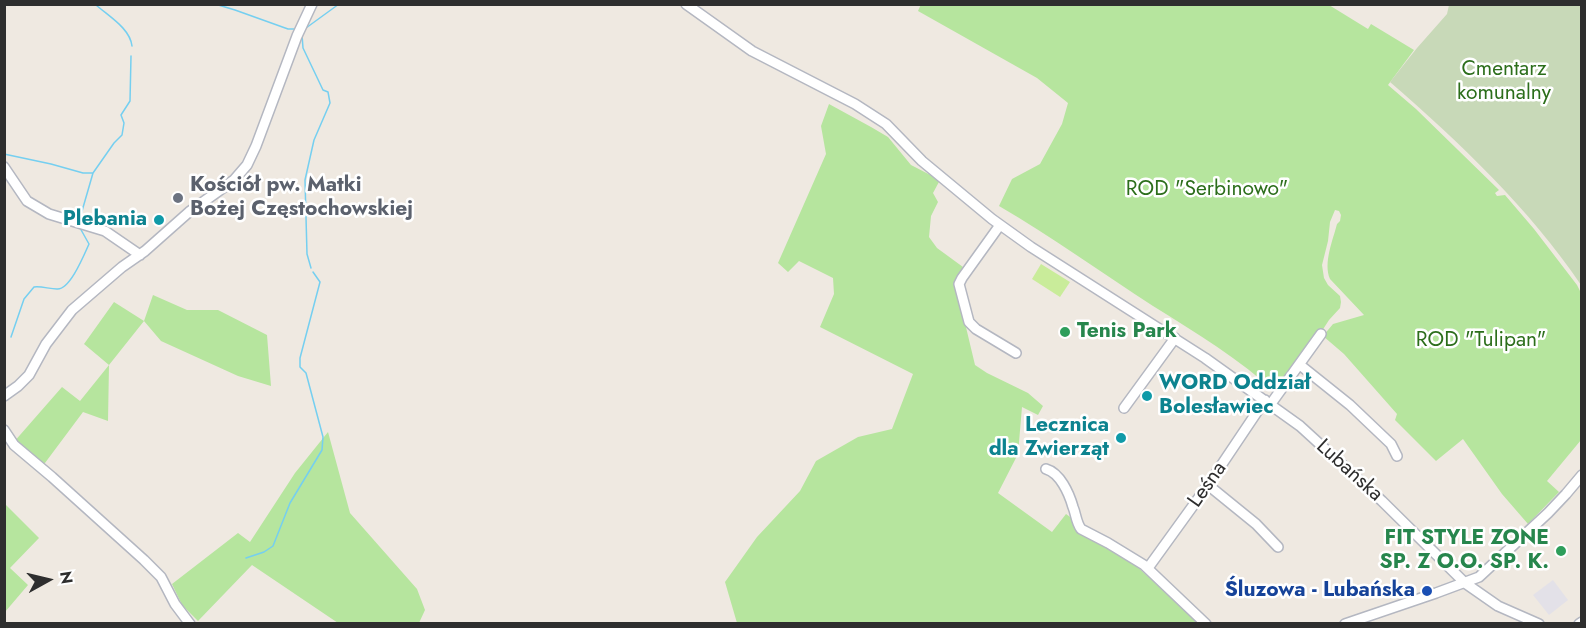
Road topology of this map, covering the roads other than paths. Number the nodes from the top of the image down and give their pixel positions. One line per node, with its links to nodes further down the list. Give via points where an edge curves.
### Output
1 (312, 4): 5 (street, via 247,165 234,180 189,212)
2 (686, 4): 4 (street, Lubańska, via 752,51 886,124 922,161)
3 (4, 167): 5 (street, via 27,201 50,214 105,231)
4 (996, 222): 7 (street, Lubańska); 8 (street, via 959,284 969,322)
5 (140, 255): 10 (street, via 72,310 29,375)
6 (1321, 334): 9 (street)
7 (1175, 338): 11 (street, Lubańska); 12 (street)
8 (1016, 353)
9 (1300, 365): 11 (street); 14 (street, Lubańska, via 1350,405)
10 (4, 396)
11 (1268, 403): 17 (street, Leśna); 20 (street, Lubańska, via 1351,471)
12 (1124, 408)
13 (4, 430): 21 (street, via 14,445 161,577)
14 (1397, 456)
15 (1046, 469): 19 (street, via 1065,488 1081,529)
16 (1581, 476): 20 (street, via 1548,513 1479,577)
17 (1208, 485): 18 (street); 19 (street, Leśna)
18 (1278, 547)
19 (1148, 568): 22 (street)
20 (1464, 583): 23 (street); 24 (street, Lubańska, via 1498,606)
21 (190, 624)
22 (1206, 624)
23 (1345, 624)
24 (1539, 624)

